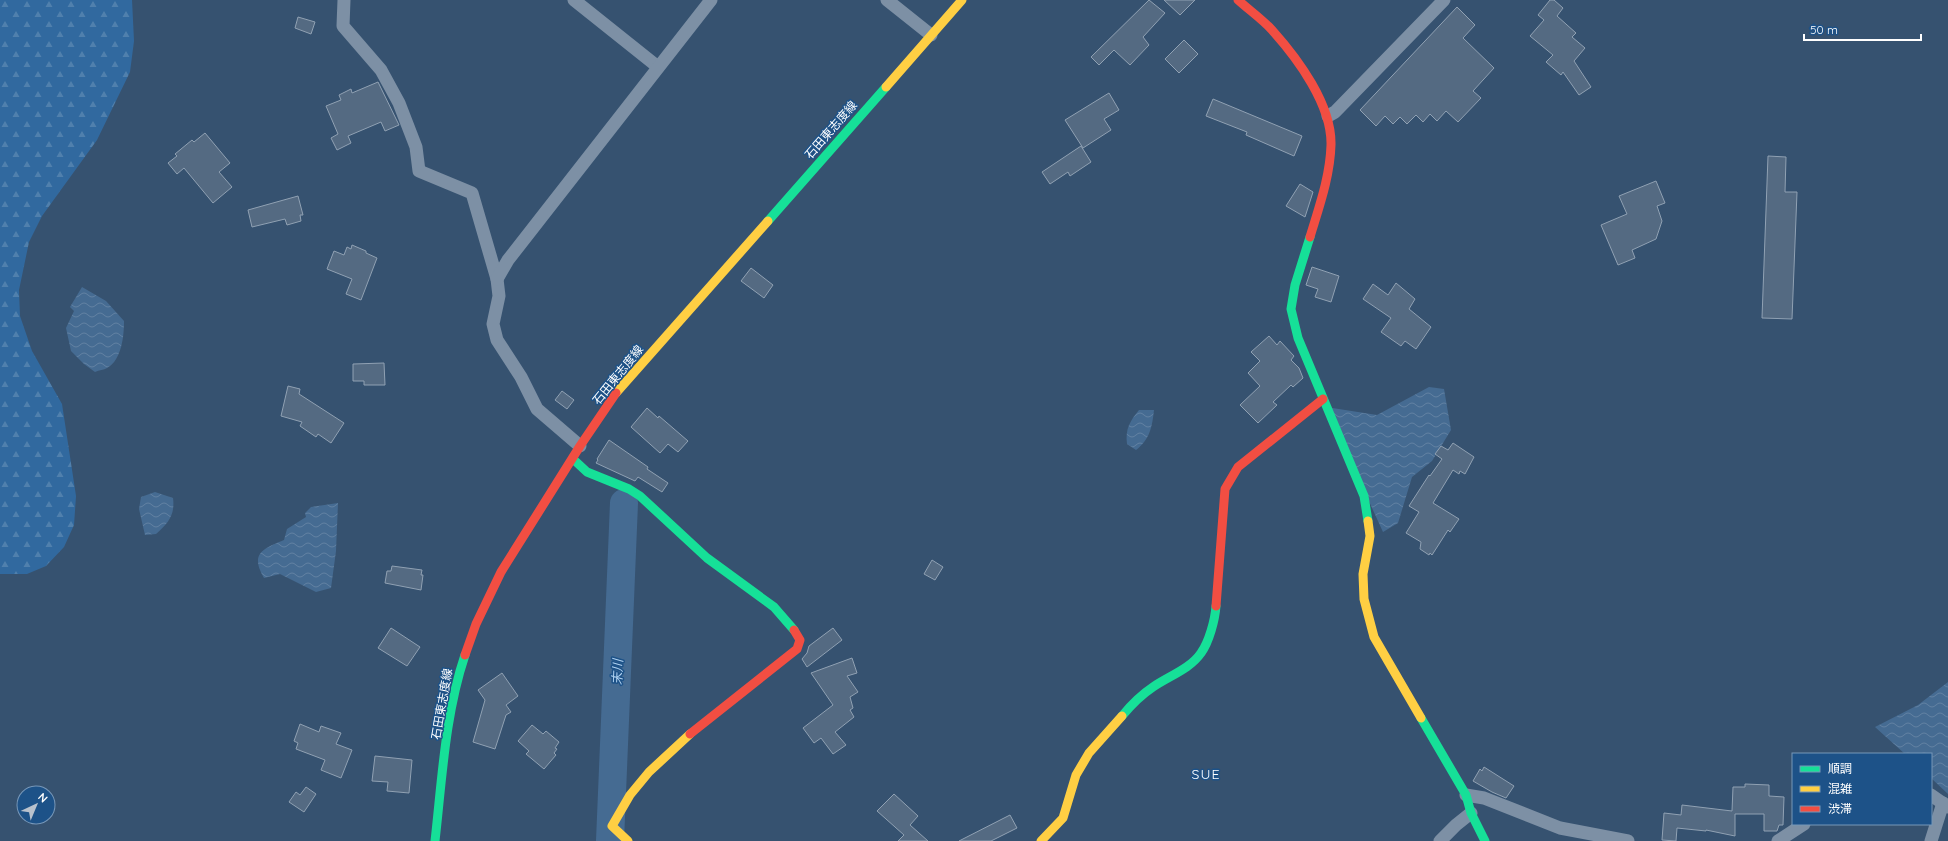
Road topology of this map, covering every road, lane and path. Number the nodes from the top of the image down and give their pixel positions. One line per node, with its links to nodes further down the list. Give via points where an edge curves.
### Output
1 (344, 0): 11 (street, via 343,26 382,70 416,147 419,171 472,193)
2 (574, 0): 9 (street)
3 (711, 0): 9 (street)
4 (887, 0): 8 (street)
5 (962, 0): 8 (street, 石田東志度線)
6 (1238, 0): 10 (street, via 1272,30 1303,69)
7 (1444, 0): 10 (street, via 1335,112)
8 (931, 35): 13 (street, 石田東志度線, via 614,395)
9 (658, 67): 11 (street, via 508,260)
10 (1328, 116): 12 (street, via 1331,144 1327,182 1295,285 1291,309 1298,338)
11 (497, 279): 13 (street, via 499,296 493,324 496,340 537,409)
12 (1323, 399): 15 (street, via 1364,496 1367,509 1370,536 1363,574 1364,599 1374,637); 22 (street, via 1238,467 1225,489 1215,619 1201,653 1182,670 1154,686 1134,702 1089,753 1076,775 1063,818)
13 (580, 446): 14 (street, 石田東志度線)
14 (573, 459): 20 (street, 石田東志度線, via 501,572 476,624 458,677 447,741); 21 (street, via 587,472 629,488 640,496 716,566 768,601 800,640 797,649 684,739 649,772 630,795 612,826)
15 (1466, 795): 18 (street); 25 (street, via 1484,798 1560,828)
16 (1932, 796): 17 (street)
17 (1945, 805): 27 (street)
18 (1471, 813): 23 (street); 24 (street)
19 (1802, 825): 26 (street)
20 (435, 841)
21 (628, 841)
22 (1041, 841)
23 (1440, 841)
24 (1485, 841)
25 (1628, 841)
26 (1778, 841)
27 (1931, 841)

